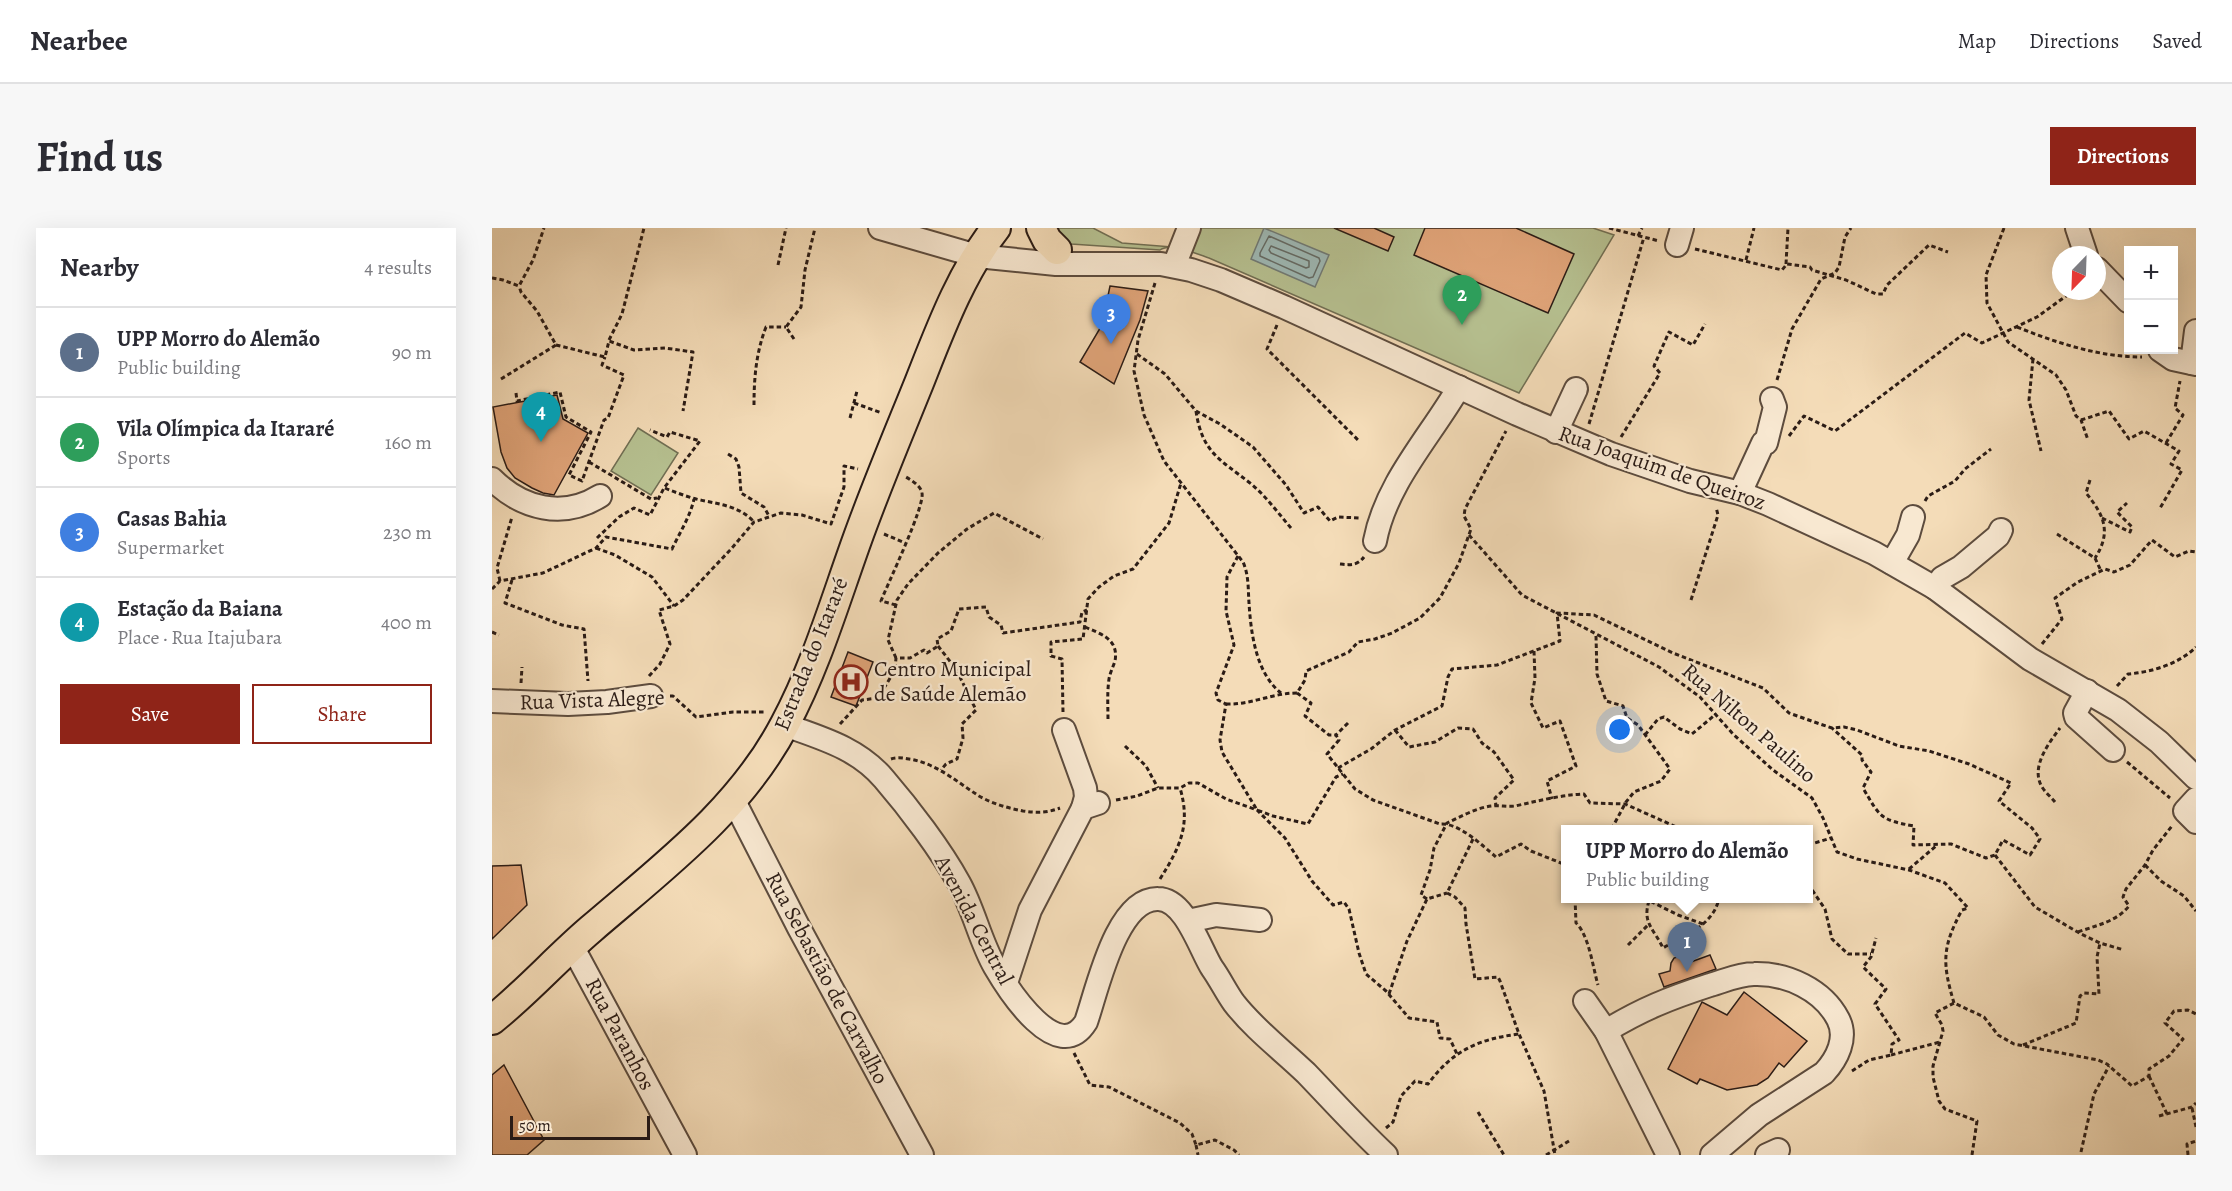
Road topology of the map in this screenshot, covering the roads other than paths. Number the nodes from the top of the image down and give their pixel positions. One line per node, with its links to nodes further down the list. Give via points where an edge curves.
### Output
1 (880, 228): 4 (street, Rua Joaquim de Queiroz, via 948,246)
2 (1189, 228): 7 (street)
3 (2077, 228): 5 (street)
4 (986, 242): 6 (street, Rua Joaquim de Queiroz); 27 (main road, Estrada do Itararé, via 929,356 822,639)
5 (2083, 246)
6 (1060, 247): 7 (street, Rua Joaquim de Queiroz)
7 (1167, 265): 12 (street, Rua Joaquim de Queiroz, via 1221,280)
8 (2106, 278): 9 (street)
9 (2127, 300)
10 (2196, 331): 11 (street)
11 (2180, 359)
12 (1459, 387): 15 (street, Rua Joaquim de Queiroz); 21 (street, via 1405,469)
13 (1576, 389): 15 (street)
14 (1772, 399): 17 (street, via 1775,407 1766,443)
15 (1556, 432): 17 (street, Rua Joaquim de Queiroz, via 1690,481)
16 (492, 479): 18 (street, via 517,498 543,509 581,506)
17 (1731, 491): 22 (street, Rua Joaquim de Queiroz, via 1801,518)
18 (600, 496)
19 (1913, 517): 22 (street)
20 (2001, 530): 23 (street)
21 (1377, 531)
22 (1892, 563): 23 (street, Rua Joaquim de Queiroz)
23 (1935, 588): 25 (street, Rua Joaquim de Queiroz, via 2030,659)
24 (651, 696): 26 (street, Rua Vista Alegre, via 590,692 568,704)
25 (2096, 696): 29 (street, via 2075,715); 30 (street, Rua Joaquim de Queiroz, via 2134,721)
26 (498, 698)
27 (788, 718): 31 (main road, Estrada do Itararé, via 762,763); 35 (street, Avenida Central, via 859,756 884,778 953,873)
28 (1064, 730): 35 (street, via 1089,803 1030,910)
29 (2113, 750)
30 (2196, 778)
31 (734, 799): 34 (main road, Estrada do Itararé, via 687,848); 42 (street, Rua Sebastião de Carvalho)
32 (1260, 920): 33 (street, via 1216,915)
33 (1188, 921): 35 (street, Avenida Central, via 1162,899 1136,908 1122,925 1108,954 1086,1022 1081,1030 1066,1037 1048,1032 1038,1024); 40 (street, via 1206,960 1234,1003)
34 (572, 946): 37 (main road, Estrada do Itararé); 41 (street, Rua Paranhos)
35 (1006, 983)
36 (1586, 1001): 39 (street)
37 (503, 1005): 38 (main road, Estrada do Itararé)
38 (492, 1020)
39 (1602, 1027): 43 (street); 44 (street, via 1665,999 1754,974 1778,976 1799,984 1832,1006 1842,1026 1842,1040 1832,1065 1759,1115)
40 (1379, 1148)
41 (685, 1155)
42 (922, 1155)
43 (1668, 1155)
44 (1712, 1155)

